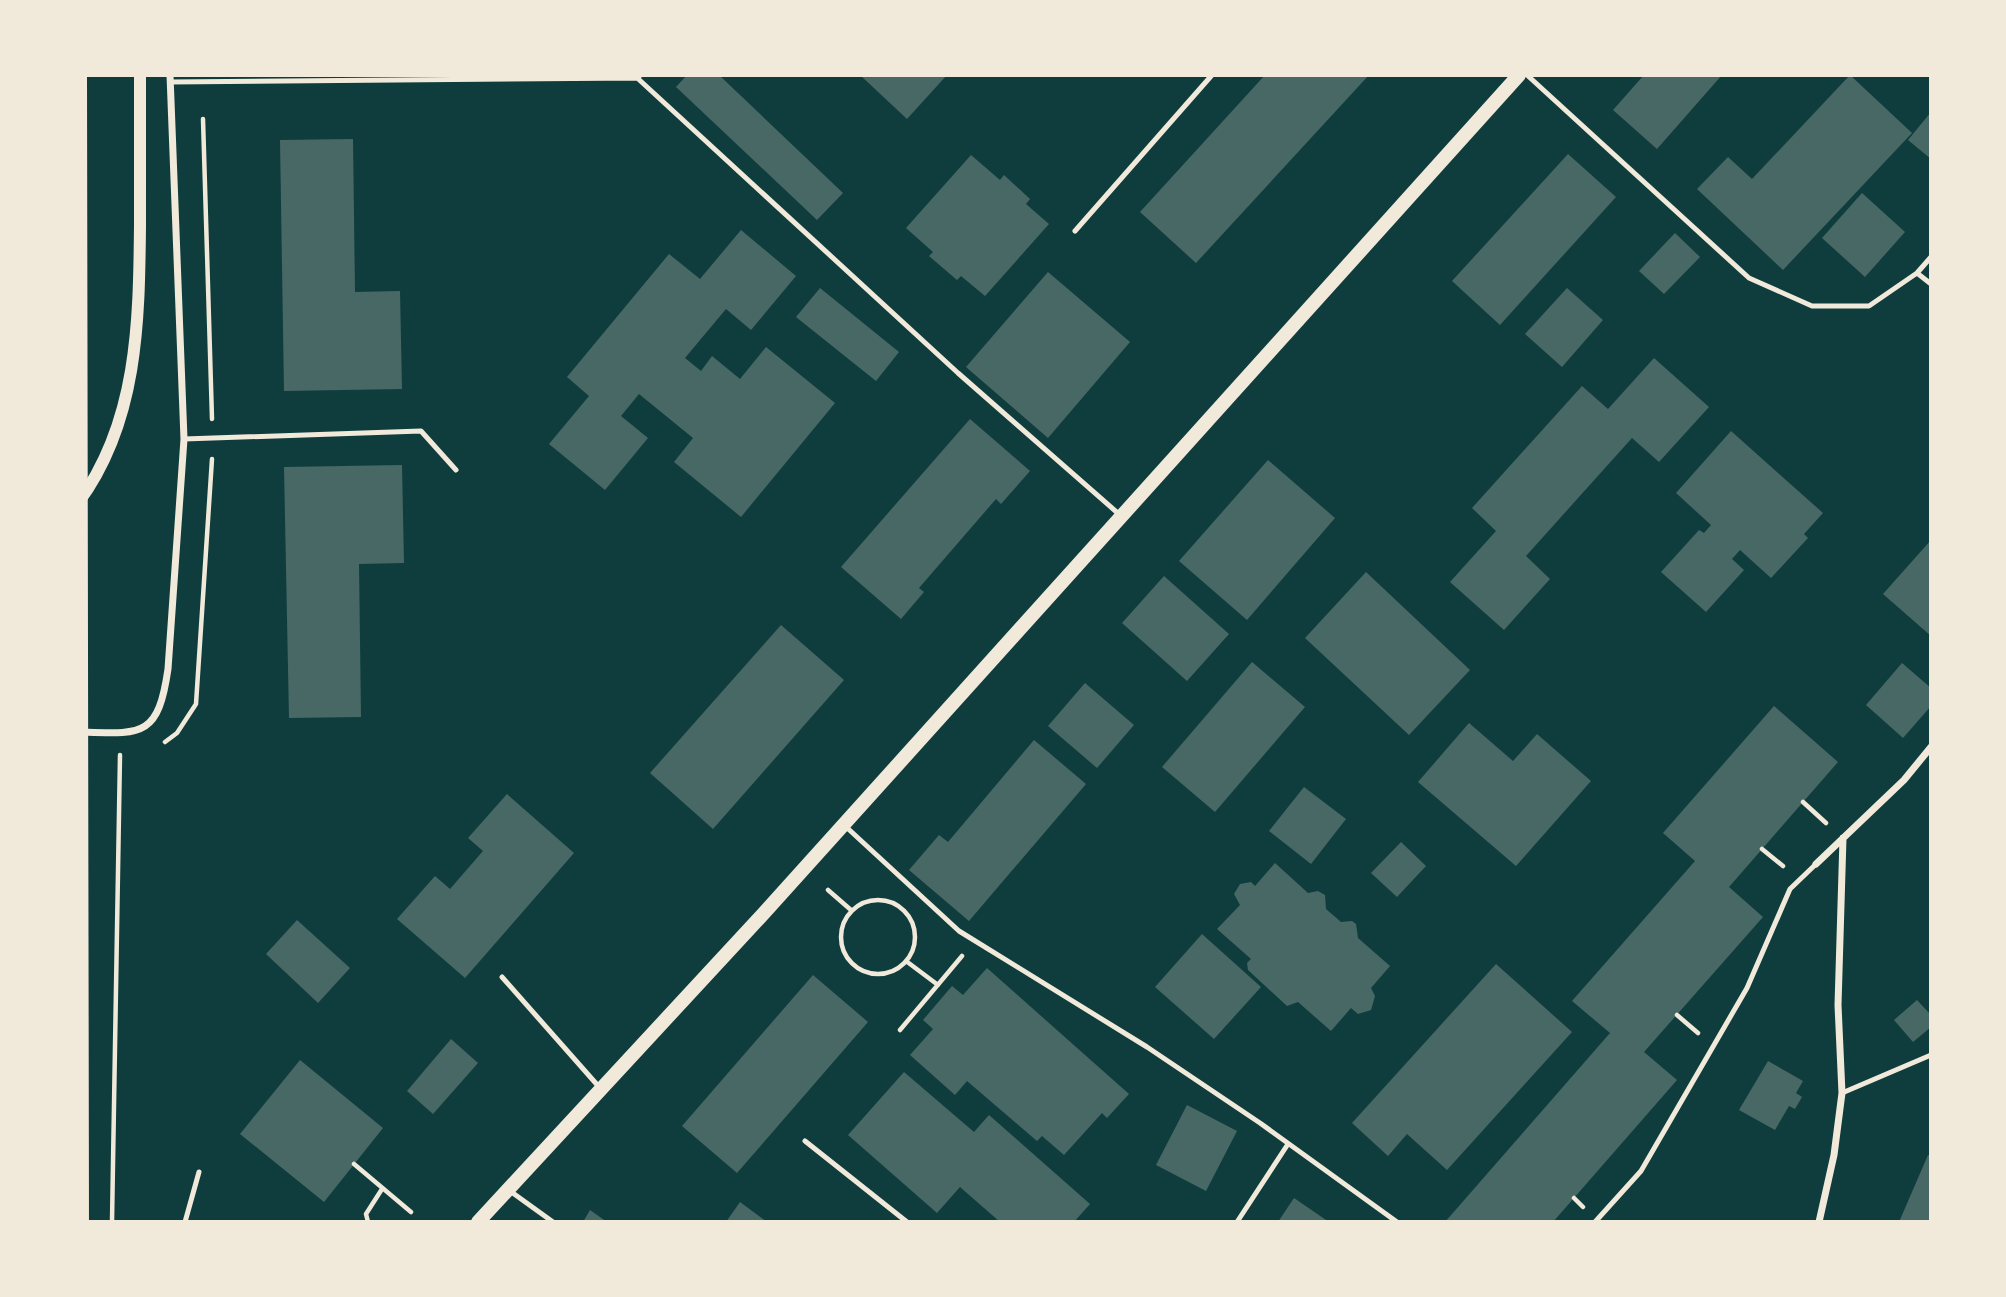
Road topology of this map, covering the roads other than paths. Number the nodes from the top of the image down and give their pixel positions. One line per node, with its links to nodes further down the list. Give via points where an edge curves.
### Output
1 (78, 75): 29 (main road)
2 (140, 75): 14 (street, via 139,325 133,370 103,463)
3 (1212, 75): 8 (lane)
4 (1519, 75): 15 (main road)
5 (1527, 75): 10 (lane, via 1749,278 1812,306 1869,306)
6 (637, 76): 7 (lane); 15 (lane, via 958,373)
7 (170, 79): 12 (street)
8 (1075, 231)
9 (1931, 257): 10 (lane)
10 (1917, 273): 11 (lane)
11 (1931, 285)
12 (184, 439): 13 (lane, via 421,431); 16 (street, via 164,695 145,729 129,734)
13 (456, 470)
14 (75, 506)
15 (1122, 517): 18 (main road)
16 (75, 732)
17 (1931, 747): 19 (street, via 1904,780)
18 (843, 824): 23 (main road); 26 (lane, via 959,931 1147,1047)
19 (1843, 838): 20 (street); 24 (street, via 1838,1005)
20 (1816, 864): 36 (lane, via 1790,889 1747,988 1641,1171)
21 (502, 977): 23 (lane)
22 (1931, 1055): 24 (lane)
23 (602, 1090): 28 (main road)
24 (1842, 1093): 37 (street)
25 (805, 1141): 33 (lane)
26 (1287, 1144): 34 (lane); 35 (lane)
27 (199, 1172): 30 (lane)
28 (508, 1190): 31 (main road); 32 (lane)
29 (80, 1222)
30 (185, 1222)
31 (478, 1222)
32 (553, 1222)
33 (907, 1222)
34 (1237, 1222)
35 (1397, 1222)
36 (1595, 1222)
37 (1819, 1222)

